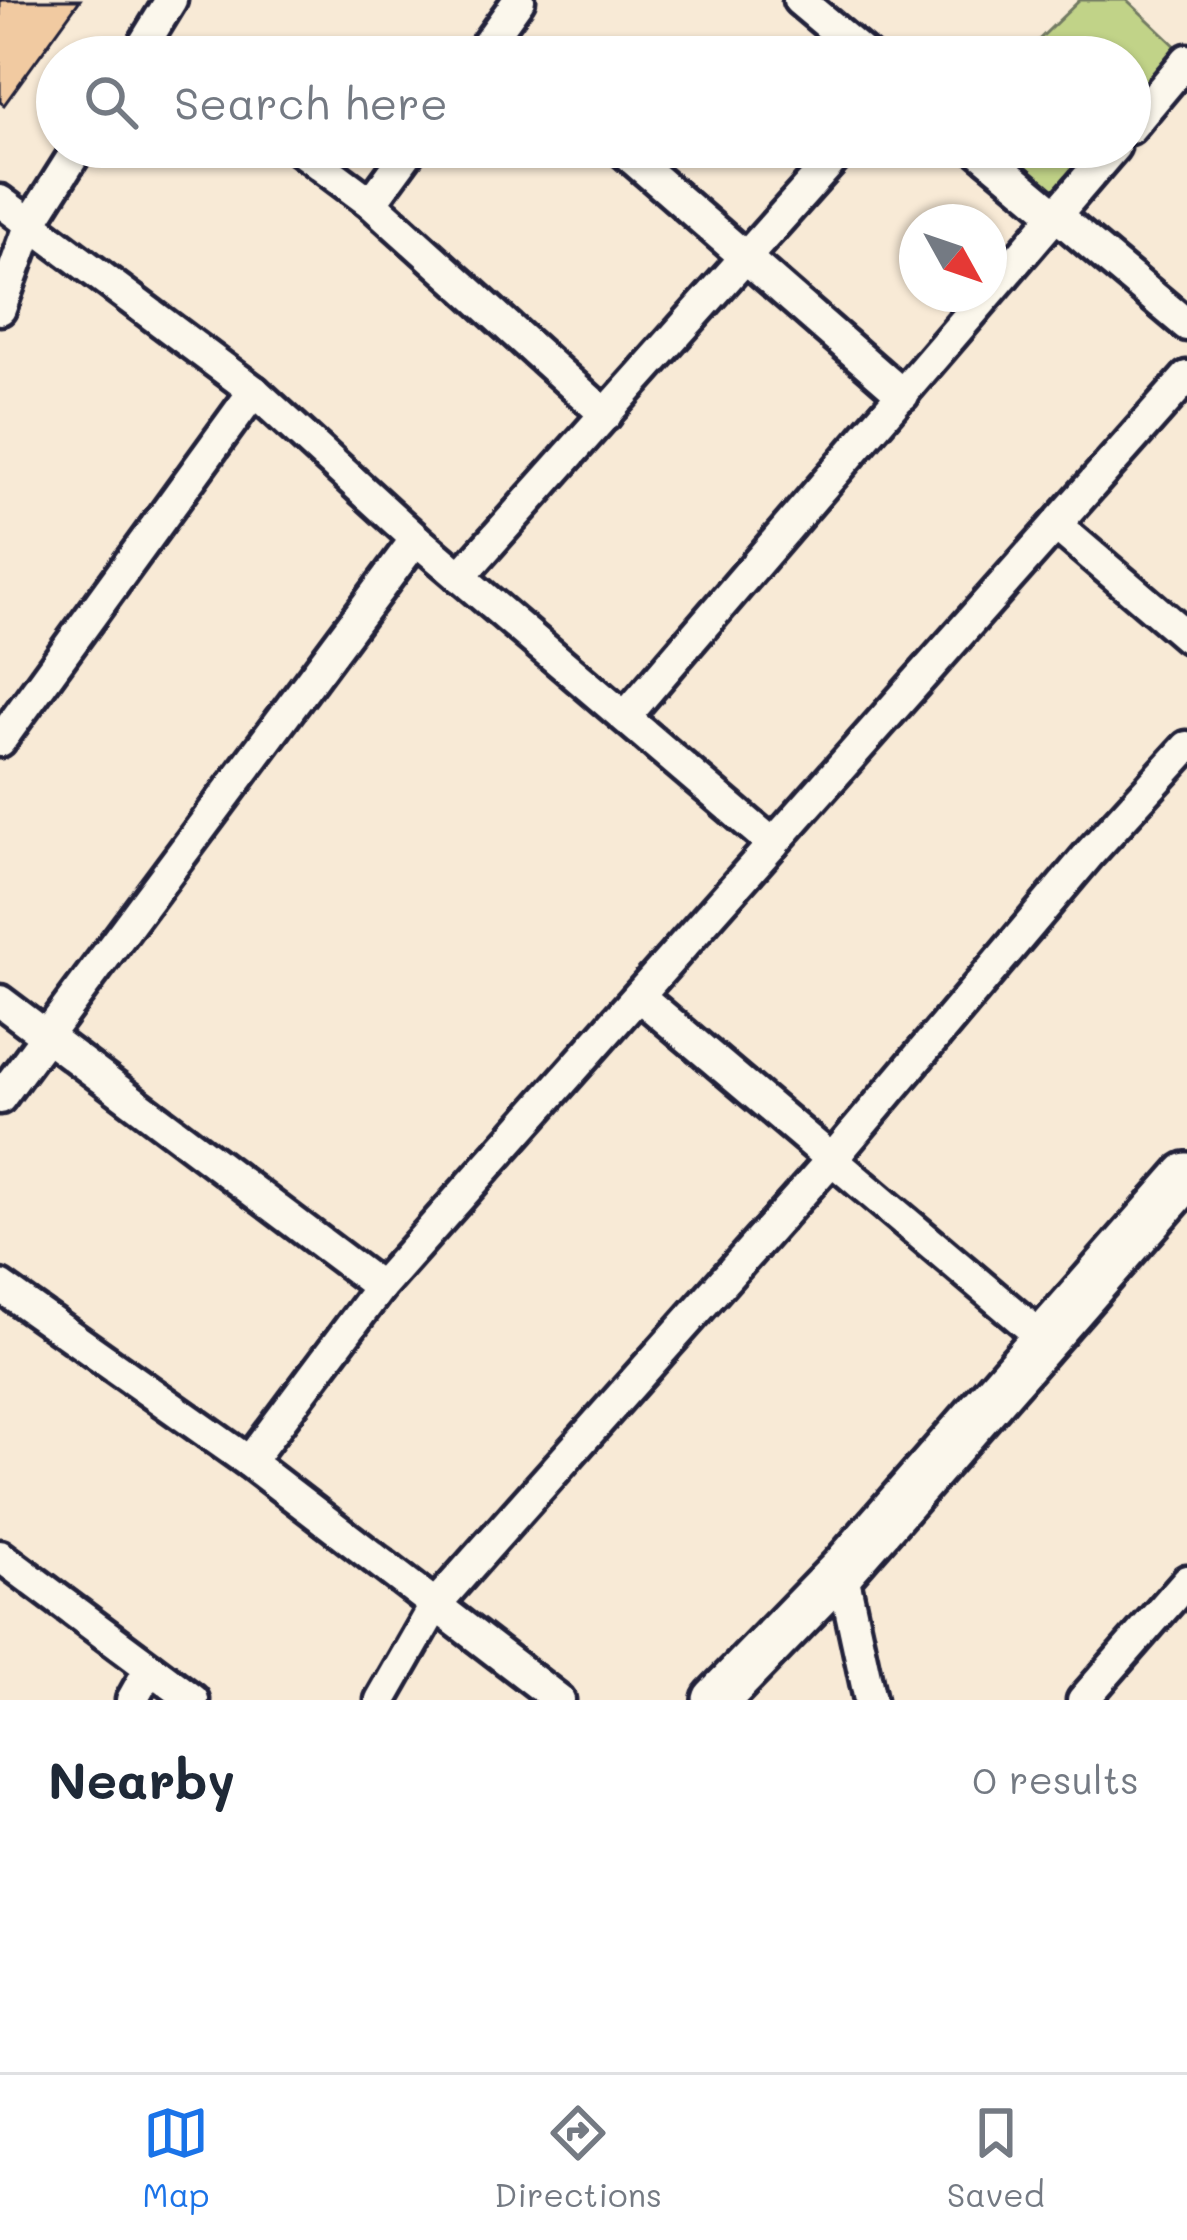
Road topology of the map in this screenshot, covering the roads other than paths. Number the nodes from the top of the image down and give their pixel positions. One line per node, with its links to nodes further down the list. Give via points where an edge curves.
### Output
1 (171, 0): 4 (street)
2 (519, 0): 5 (street)
3 (799, 0): 6 (street)
4 (149, 36)
5 (502, 36)
6 (842, 36)
7 (1187, 60): 8 (street)
8 (1151, 103)
9 (66, 168): 19 (street)
10 (324, 168): 17 (street)
11 (397, 168): 17 (street)
12 (643, 168): 21 (street)
13 (826, 168): 21 (street)
14 (999, 168): 18 (street)
15 (1097, 168): 18 (street)
16 (0, 201): 19 (street)
17 (371, 203): 27 (street)
18 (1057, 216): 23 (street); 26 (street)
19 (31, 223): 20 (street); 22 (street); 25 (street)
20 (0, 241)
21 (747, 258): 26 (street); 27 (street)
22 (0, 309)
23 (1187, 325)
24 (1187, 377): 28 (street)
25 (254, 392): 29 (street); 33 (street)
26 (903, 395): 32 (street)
27 (606, 415): 30 (street)
28 (1056, 524): 31 (street); 35 (street)
29 (416, 539): 30 (street); 38 (street)
30 (460, 577): 32 (street)
31 (1187, 637)
32 (626, 718): 35 (street)
33 (0, 741)
34 (1187, 747): 40 (street)
35 (773, 844): 36 (street)
36 (639, 996): 40 (street); 43 (street)
37 (0, 1000): 38 (street)
38 (47, 1033): 39 (street); 43 (street)
39 (0, 1098)
40 (833, 1157): 44 (street); 49 (street)
41 (1187, 1175): 44 (street)
42 (0, 1286): 45 (street)
43 (380, 1287): 45 (street)
44 (1044, 1339): 47 (street)
45 (249, 1462): 49 (street)
46 (0, 1556): 50 (street)
47 (842, 1570): 55 (street); 56 (street)
48 (1187, 1581): 57 (street)
49 (436, 1604): 53 (street); 54 (street)
50 (150, 1668): 51 (street); 52 (street)
51 (131, 1700)
52 (193, 1700)
53 (381, 1700)
54 (559, 1700)
55 (716, 1700)
56 (869, 1700)
57 (1084, 1700)

